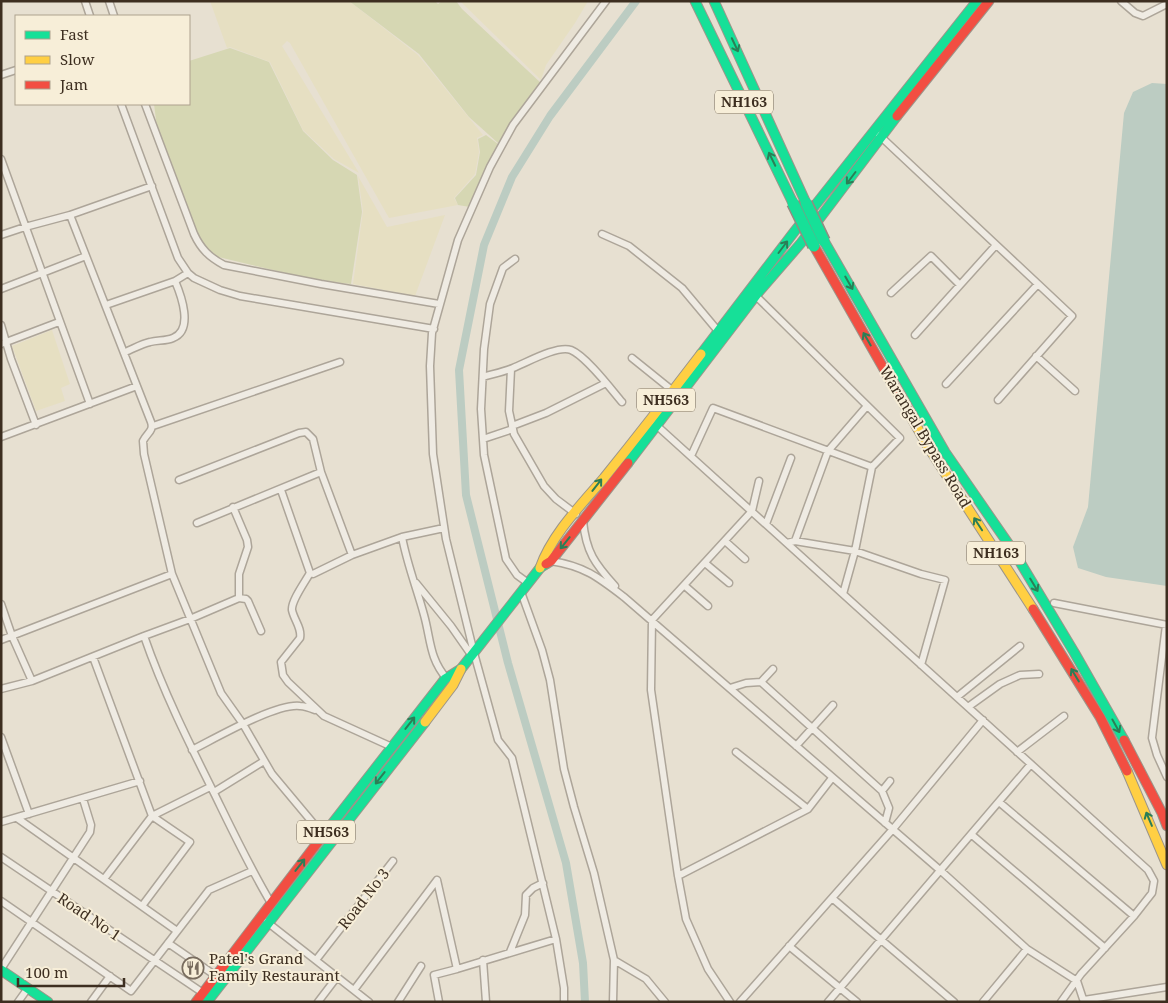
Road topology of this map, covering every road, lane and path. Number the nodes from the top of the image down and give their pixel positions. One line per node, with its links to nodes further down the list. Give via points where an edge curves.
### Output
1 (85, 1): 10 (street)
2 (109, 1): 11 (street)
3 (606, 1): 35 (street, via 513,125 490,167 458,240)
4 (695, 1): 23 (main road, Warangal Bypass Road / NH163, one-way to 4, bridge, via 793,203)
5 (714, 1): 23 (main road, Warangal Bypass Road / NH163, one-way to 23, bridge, via 806,203)
6 (977, 1): 16 (main road, NH563)
7 (989, 1): 16 (main road, NH563)
8 (1121, 1): 9 (street, via 1143,16)
9 (1167, 4)
10 (90, 15)
11 (114, 15)
12 (15, 70): 13 (street)
13 (1, 75)
14 (122, 105): 18 (street)
15 (145, 105): 35 (street, via 194,234 210,258 238,268)
16 (878, 134): 24 (street); 34 (main road, NH563, one-way to 34, via 802,243); 40 (main road, NH563, one-way to 16, via 794,232)
17 (1, 159): 20 (street)
18 (152, 186): 19 (street); 27 (street, via 178,258)
19 (70, 215): 20 (street); 25 (street)
20 (25, 226): 22 (street); 28 (street)
21 (602, 234): 40 (street, via 629,246 675,282)
22 (1, 235)
23 (819, 243): 148 (main road, Warangal Bypass Road / NH163, one-way to 148, via 945,452 1014,552 1074,652 1125,742); 155 (main road, Warangal Bypass Road / NH163, one-way to 23, via 1132,779 1100,717 927,445)
24 (996, 245): 30 (street); 31 (street)
25 (86, 256): 28 (street); 36 (street)
26 (515, 259): 48 (street, via 503,268 490,304)
27 (188, 273): 29 (street); 39 (street, via 203,284 240,296)
28 (42, 274): 32 (street); 37 (street)
29 (175, 281): 36 (street); 43 (street, via 185,311 181,332 174,338)
30 (1038, 284): 44 (street, via 1072,316); 50 (street)
31 (960, 285): 33 (street, via 931,256); 41 (street)
32 (1, 289)
33 (890, 293)
34 (756, 296): 57 (street); 58 (main road, NH563)
35 (439, 304): 39 (street)
36 (106, 305): 43 (street)
37 (59, 322): 42 (street); 56 (street)
38 (1, 325): 42 (street)
39 (434, 329): 77 (street, via 430,366 433,454)
40 (718, 331): 52 (main road, NH563)
41 (915, 335)
42 (4, 343): 59 (street)
43 (125, 352): 51 (street)
44 (1036, 356): 53 (street); 54 (street)
45 (632, 358): 52 (street)
46 (340, 362): 60 (street)
47 (511, 369): 48 (street); 49 (street, via 563,349 570,350); 61 (street, via 509,412)
48 (483, 377): 63 (street)
49 (606, 383): 55 (street); 61 (street)
50 (946, 384)
51 (137, 386): 56 (street); 60 (street)
52 (673, 390): 58 (main road, NH563)
53 (1075, 391)
54 (998, 400)
55 (622, 402)
56 (90, 404): 59 (street)
57 (867, 406): 64 (street); 67 (street, via 900,438)
58 (653, 423): 65 (street); 74 (main road, NH563)
59 (36, 424): 62 (street)
60 (153, 426): 89 (street, via 143,445)
61 (513, 427): 63 (street); 74 (street, via 544,486)
62 (1, 437)
63 (483, 439): 93 (street, via 506,559 517,575)
64 (828, 451): 65 (street, via 713,408); 67 (street); 80 (street)
65 (691, 456): 73 (street)
66 (791, 458): 76 (street)
67 (872, 467): 82 (street)
68 (322, 472): 69 (street, via 313,439 304,432); 71 (street); 83 (street)
69 (179, 480)
70 (759, 481): 73 (street)
71 (281, 490): 72 (street); 88 (street)
72 (233, 507): 75 (street); 96 (street, via 248,547 239,574)
73 (752, 511): 76 (street); 79 (street)
74 (579, 517): 85 (main road, NH563, one-way to 85); 87 (main road, NH563, via 552,544); 95 (street, via 596,565)
75 (197, 522)
76 (766, 524): 81 (street)
77 (444, 528): 78 (street); 108 (street)
78 (402, 537): 83 (street); 90 (street)
79 (725, 541): 84 (street); 86 (street)
80 (795, 541): 81 (street); 82 (street)
81 (787, 544): 94 (street)
82 (855, 551): 94 (street); 110 (street, via 945,580)
83 (352, 555): 88 (street)
84 (744, 559)
85 (551, 561): 87 (main road, NH563); 95 (street, via 568,563 590,572)
86 (705, 563): 91 (street); 92 (street)
87 (540, 568): 93 (main road, NH563)
88 (310, 573): 121 (street, via 292,606 300,638 284,656 281,668 288,682)
89 (172, 574): 100 (street); 104 (street)
90 (414, 580): 108 (street); 114 (street, via 433,659)
91 (729, 584)
92 (685, 586): 99 (street); 101 (street)
93 (521, 592): 108 (main road, NH563); 179 (street, via 550,680 564,769 594,873)
94 (843, 594): 110 (street)
95 (624, 596): 101 (street)
96 (239, 598): 100 (street); 103 (street, via 248,601)
97 (1054, 603): 102 (street)
98 (1, 604): 104 (street)
99 (708, 606)
100 (190, 619): 105 (street); 124 (street, via 222,693)
101 (652, 620): 116 (street); 158 (street, via 651,690)
102 (1166, 625): 134 (street, via 1152,738)
103 (261, 631)
104 (12, 636): 106 (street); 113 (street)
105 (144, 636): 109 (street); 129 (street, via 158,677)
106 (1, 640)
107 (1020, 646): 118 (street)
108 (474, 653): 114 (main road, NH563); 160 (street, via 498,740 512,758)
109 (93, 657): 113 (street); 137 (street)
110 (921, 665): 118 (street)
111 (772, 669): 115 (street)
112 (1040, 674): 120 (street, via 1020,675 1000,684)
113 (32, 681): 117 (street)
114 (449, 682): 128 (main road, NH563, one-way to 114); 168 (main road, NH563, one-way to 168)
115 (761, 682): 116 (street); 125 (street)
116 (730, 688): 127 (street)
117 (1, 689)
118 (957, 698): 120 (street)
119 (833, 705): 125 (street)
120 (968, 707): 123 (street)
121 (318, 712): 124 (street, via 291,706); 128 (street)
122 (1064, 716): 131 (street)
123 (983, 720): 131 (street); 149 (street)
124 (243, 724): 129 (street); 132 (street)
125 (813, 728): 127 (street); 139 (street)
126 (1, 737): 143 (street)
127 (796, 746): 135 (street)
128 (392, 747): 151 (main road, NH563)
129 (192, 750): 138 (street)
130 (736, 752): 142 (street)
131 (1017, 752): 133 (street)
132 (264, 761): 138 (street); 151 (street)
133 (1031, 764): 141 (street); 166 (street, via 1148,870 1154,881 1152,893)
134 (1167, 777)
135 (832, 778): 142 (street); 147 (street)
136 (890, 781): 139 (street)
137 (140, 782): 140 (street); 144 (street)
138 (212, 789): 144 (street); 156 (street)
139 (882, 791): 147 (street, via 889,808)
140 (83, 799): 143 (street); 153 (street, via 90,832)
141 (999, 802): 150 (street); 166 (street)
142 (808, 808): 158 (street)
143 (29, 814): 145 (street)
144 (152, 816): 159 (street); 165 (street, via 190,842)
145 (17, 818): 146 (street); 153 (street)
146 (1, 822)
147 (885, 823): 149 (street)
148 (1167, 826)
149 (892, 829): 157 (street); 162 (street)
150 (972, 834): 157 (street); 174 (street)
151 (323, 835): 164 (main road, NH563, one-way to 151)
152 (1, 857): 161 (street, Road No 1)
153 (74, 858): 159 (street); 161 (street)
154 (393, 861): 177 (street, Road No 3)
155 (1167, 865)
156 (252, 871): 164 (street); 169 (street, via 209,890)
157 (941, 871): 171 (street); 175 (street)
158 (678, 876): 205 (street, via 686,919 708,969)
159 (104, 880): 165 (street)
160 (543, 883): 170 (street); 176 (street, via 526,896 525,915)
161 (52, 892): 167 (street); 180 (street, Road No 1)
162 (832, 898): 171 (street); 173 (street)
163 (1, 901): 167 (street)
164 (270, 903): 185 (main road, NH563)
165 (142, 906): 169 (street)
166 (1134, 916): 174 (street)
167 (32, 922): 183 (street); 184 (street)
168 (267, 922): 177 (street); 192 (main road, NH563)
169 (177, 931): 172 (street)
170 (556, 939): 176 (street); 202 (street)
171 (881, 940): 190 (street); 209 (street)
172 (168, 943): 180 (street); 185 (street)
173 (790, 946): 190 (street); 206 (street)
174 (1105, 948): 187 (street)
175 (1027, 949): 187 (street); 210 (street)
176 (510, 952): 178 (street)
177 (316, 960): 186 (street)
178 (482, 960): 182 (street); 201 (street)
179 (614, 960): 203 (street); 204 (street, via 646,979)
180 (154, 961): 184 (street, via 131,992); 192 (street, Road No 1)
181 (422, 966): 199 (street)
182 (457, 968): 191 (street, via 437,880); 200 (street, via 434,975)
183 (1, 970): 189 (main road)
184 (110, 976): 196 (street)
185 (216, 976): 192 (main road, NH563)
186 (337, 977): 191 (street); 197 (street)
187 (1077, 981): 193 (street); 211 (street)
188 (1167, 987): 193 (street)
189 (28, 988): 194 (street); 195 (main road)
190 (840, 988): 207 (street); 208 (street)
191 (354, 990): 198 (street)
192 (202, 999)
193 (1084, 1001)
194 (18, 1002)
195 (48, 1002)
196 (91, 1002)
197 (318, 1002)
198 (369, 1002)
199 (398, 1002)
200 (439, 1002)
201 (486, 1002)
202 (564, 1002)
203 (613, 1002)
204 (665, 1002)
205 (730, 1002)
206 (740, 1002)
207 (828, 1002)
208 (857, 1002)
209 (954, 1002)
210 (983, 1002)
211 (1061, 1002)

